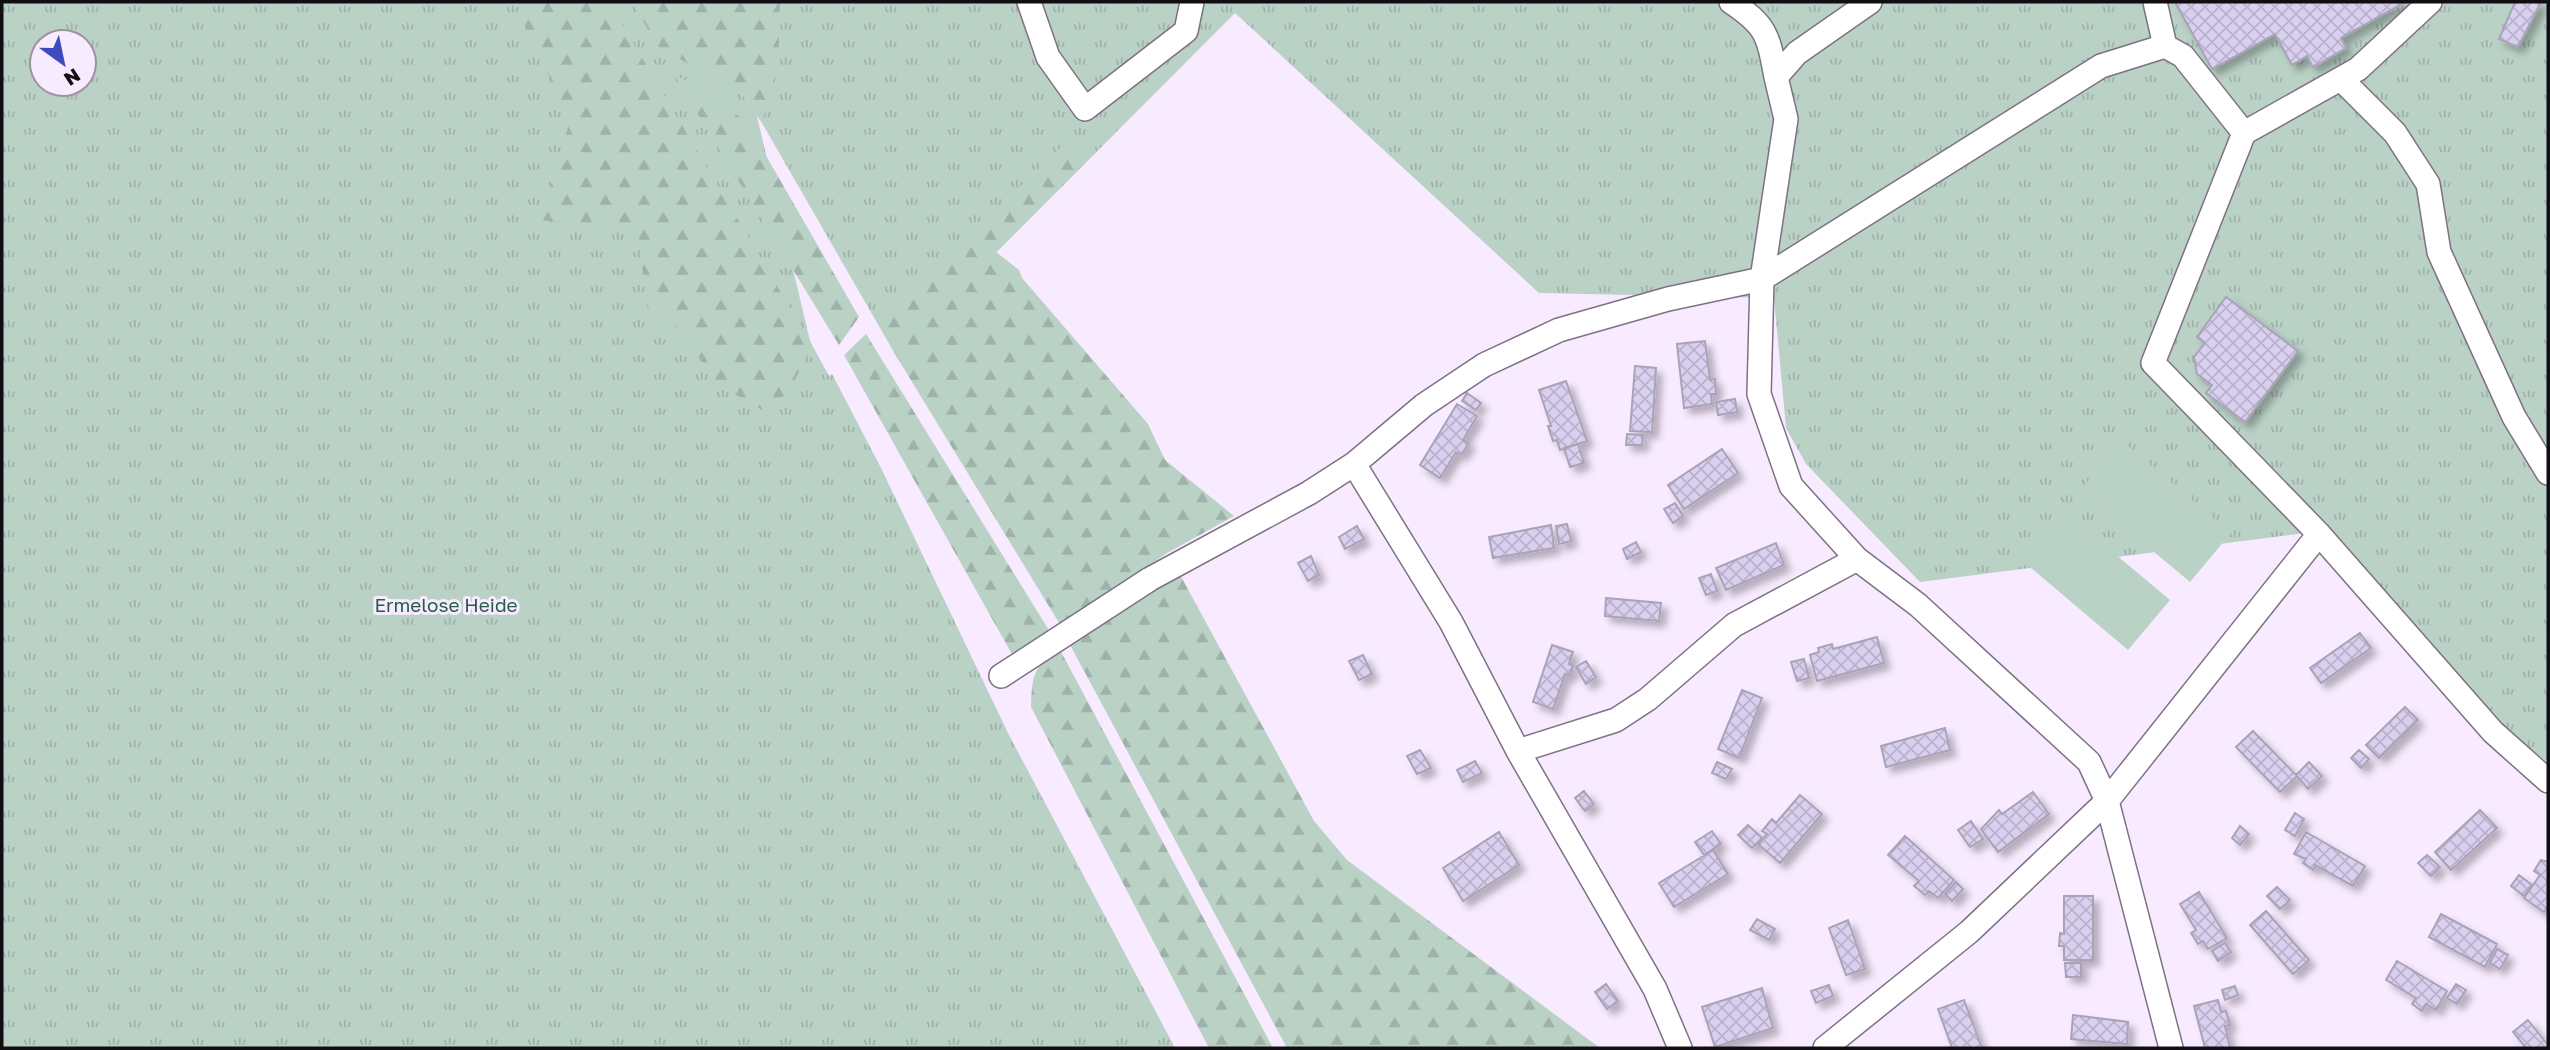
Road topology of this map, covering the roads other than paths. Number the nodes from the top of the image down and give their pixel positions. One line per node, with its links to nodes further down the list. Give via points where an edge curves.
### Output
1 (1029, 2): 2 (lane, via 1048,57 1085,109 1186,32)
2 (1192, 2)
3 (1731, 2): 8 (lane, via 1767,34)
4 (1870, 2): 8 (lane, via 1797,53)
5 (2155, 2): 7 (lane)
6 (2430, 2): 9 (lane, via 2358,69)
7 (2165, 46): 10 (lane, via 2183,56); 11 (lane, via 2101,66)
8 (1776, 77): 11 (lane, via 1786,119)
9 (2340, 79): 10 (lane); 13 (lane, via 2395,133 2428,184 2439,251 2514,416)
10 (2244, 133): 14 (lane, via 2153,363)
11 (1762, 279): 12 (lane, via 1668,299 1559,330 1485,365 1424,405); 15 (lane, via 1759,394 1791,486)
12 (1354, 464): 16 (lane, via 1150,579); 17 (lane, via 1451,622)
13 (2548, 473)
14 (2319, 534): 18 (lane, via 2493,732); 19 (lane)
15 (1857, 559): 17 (lane, via 1734,625 1648,699 1616,720); 19 (lane, via 1918,605 2089,762)
16 (1002, 676)
17 (1518, 751): 20 (lane, via 1656,989)
18 (2548, 781)
19 (2106, 802): 21 (lane, via 1969,932); 22 (lane)
20 (1680, 1048)
21 (1825, 1048)
22 (2171, 1048)

